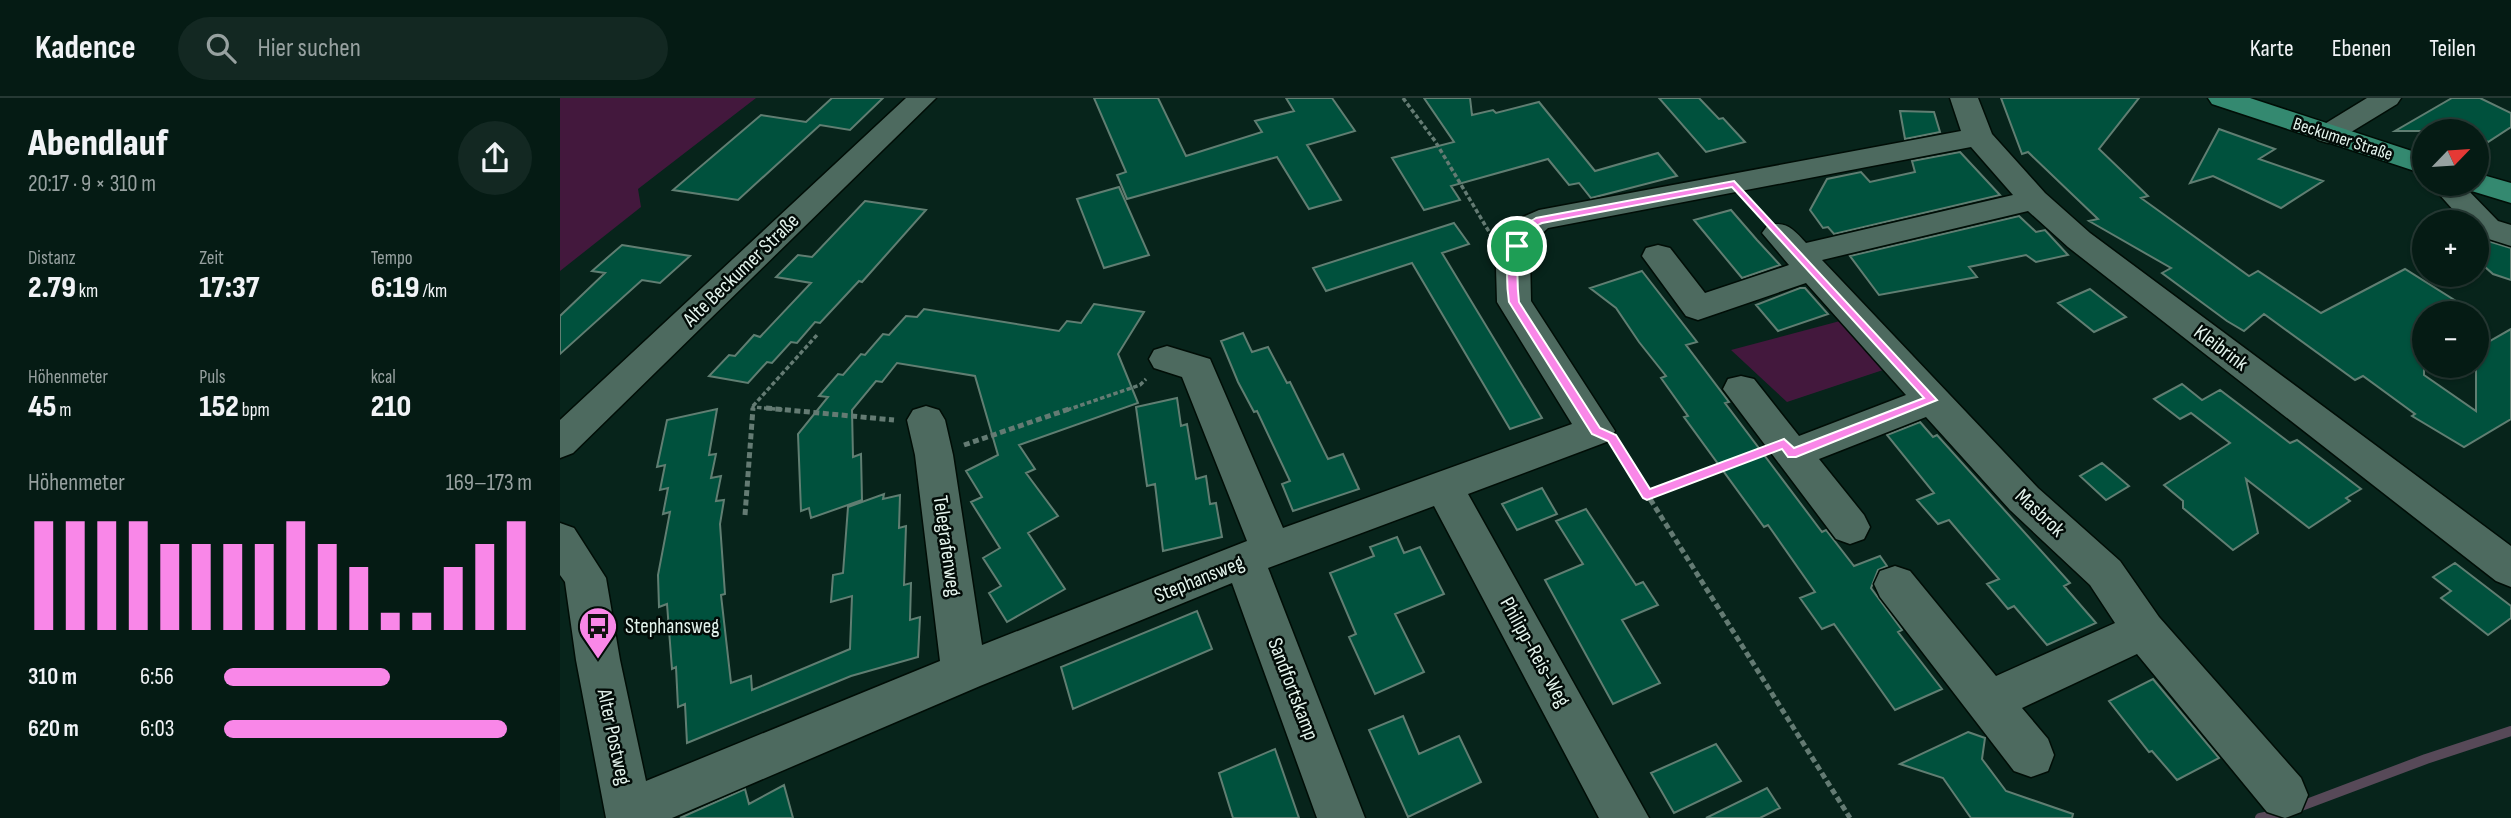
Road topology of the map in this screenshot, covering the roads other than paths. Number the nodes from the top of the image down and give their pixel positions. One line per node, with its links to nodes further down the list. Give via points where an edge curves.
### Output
1 (922, 98): 19 (street, Alte Beckumer Straße)
2 (1964, 98): 6 (street, Kleibrink)
3 (2222, 98): 5 (main road, Beckumer Straße)
4 (2388, 98): 5 (street)
5 (2328, 134): 7 (main road, Beckumer Straße)
6 (1978, 137): 11 (street, Kleibrink); 21 (street, Stephansweg, via 1539,220 1522,231 1511,280 1514,302 1596,431)
7 (2412, 161)
8 (2489, 186): 9 (main road)
9 (2511, 193)
10 (2456, 196): 12 (street, via 2487,228)
11 (2034, 200): 13 (street); 25 (street, Kleibrink, via 2079,240)
12 (2511, 236)
13 (1797, 252): 14 (street, via 1698,308); 17 (street, Masbrok)
14 (1658, 256)
15 (1167, 359): 24 (street, Sandfortskamp, via 1197,368)
16 (1741, 389): 20 (street)
17 (1932, 400): 20 (street); 27 (street, Masbrok, via 2024,499 2105,573)
18 (930, 438): 28 (street, Telegrafenweg)
19 (560, 443)
20 (1788, 449): 22 (street)
21 (1444, 487): 24 (street, Stephansweg); 34 (street, Philipp-Reis-Weg)
22 (1850, 527)
23 (560, 540): 32 (street, Alter Postweg, via 585,578)
24 (1258, 555): 28 (street, Stephansweg); 33 (street, Sandfortskamp)
25 (2511, 569)
26 (1895, 584): 29 (street)
27 (2144, 630): 29 (street); 31 (street, Masbrok)
28 (964, 672): 32 (street, Stephansweg)
29 (1989, 701): 30 (street)
30 (2031, 755)
31 (2284, 795)
32 (629, 815)
33 (1341, 818)
34 (1625, 818)

